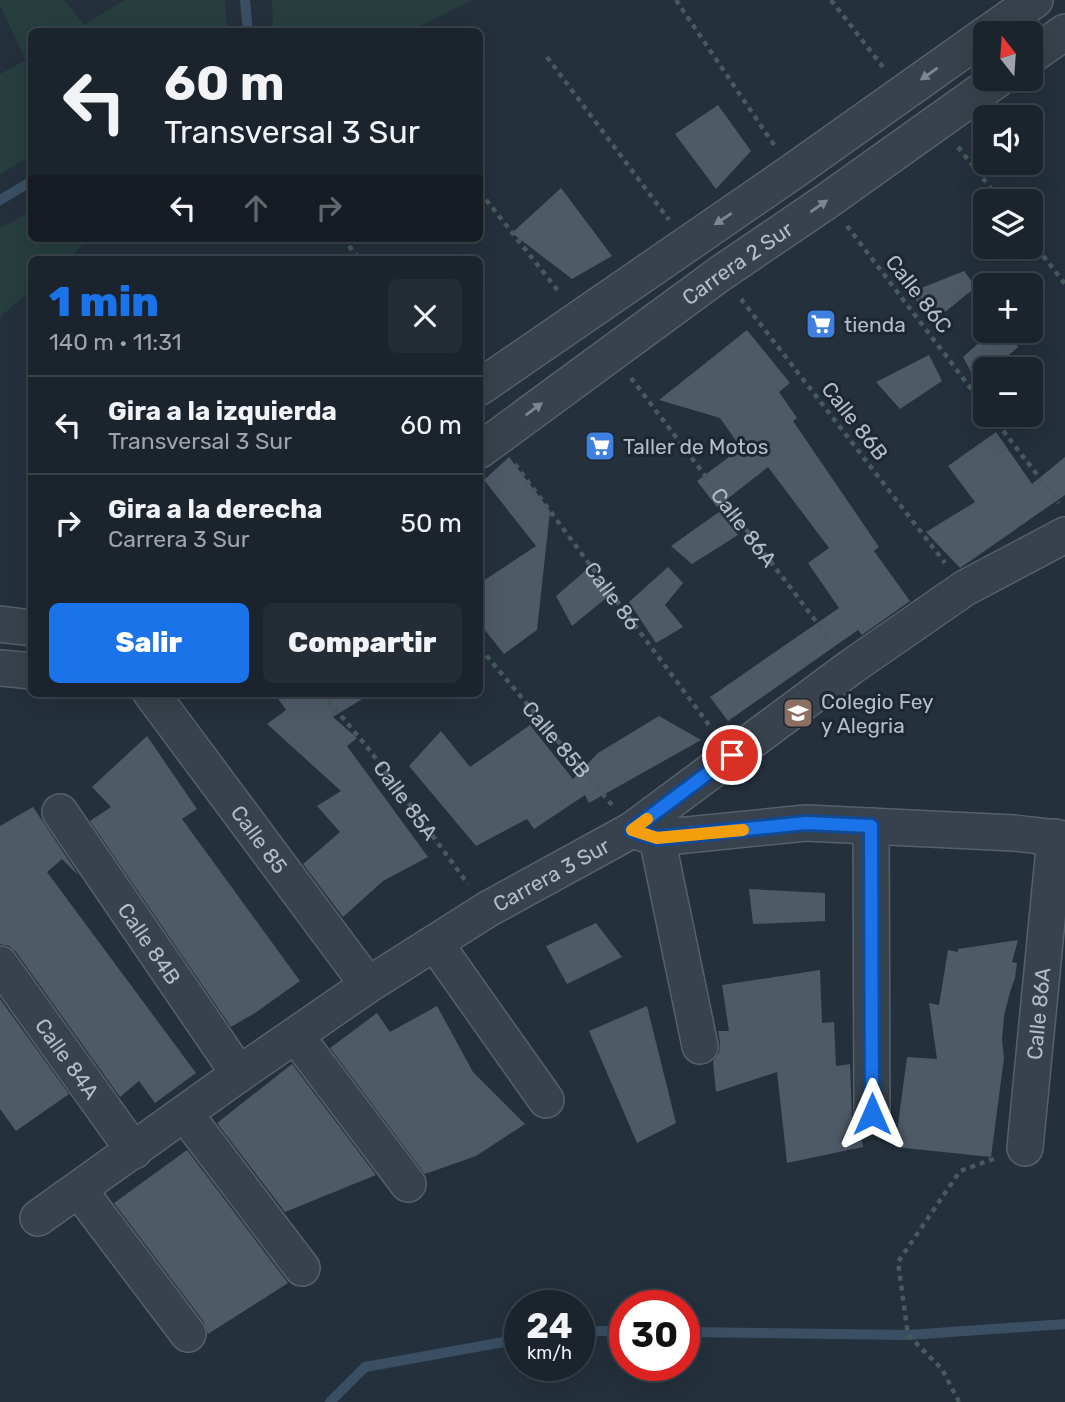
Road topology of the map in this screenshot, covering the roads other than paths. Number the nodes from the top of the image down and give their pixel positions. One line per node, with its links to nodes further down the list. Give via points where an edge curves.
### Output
1 (1035, 0): 2 (street, Carrera 2 Sur)
2 (1005, 21)
3 (1065, 32): 5 (street)
4 (973, 43): 7 (street, Carrera 2 Sur, one-way to 7)
5 (1043, 48)
6 (981, 91): 8 (street, Carrera 2 Sur, one-way to 6)
7 (758, 195): 8 (street); 9 (street, Carrera 2 Sur, one-way to 9)
8 (785, 230): 10 (street, Carrera 2 Sur, one-way to 8)
9 (483, 385)
10 (488, 444)
11 (1065, 534): 19 (street, Carrera 3 Sur, via 965,588 851,667 732,755)
12 (0, 624): 13 (street)
13 (28, 628)
14 (0, 668): 15 (street)
15 (28, 671)
16 (154, 697): 23 (street, Calle 85)
17 (60, 812): 26 (street, Calle 84B)
18 (871, 826): 19 (street, via 806,823); 20 (street); 29 (street)
19 (645, 834): 21 (street, Carrera 3 Sur, via 488,909); 25 (street)
20 (1060, 838): 30 (street, Calle 86A)
21 (435, 943): 23 (street, Carrera 3 Sur); 27 (street)
22 (0, 964): 31 (street, Calle 84A)
23 (368, 985): 24 (street, Carrera 3 Sur)
24 (296, 1036): 26 (street, Carrera 3 Sur); 32 (street)
25 (700, 1046)
26 (239, 1074): 28 (street, Carrera 3 Sur)
27 (546, 1100)
28 (185, 1114): 31 (street, Carrera 3 Sur); 35 (street)
29 (872, 1114)
30 (1025, 1148)
31 (134, 1151): 33 (street, Carrera 3 Sur)
32 (408, 1184)
33 (79, 1190): 34 (street, Carrera 3 Sur); 36 (street)
34 (38, 1219)
35 (302, 1268)
36 (188, 1334)

